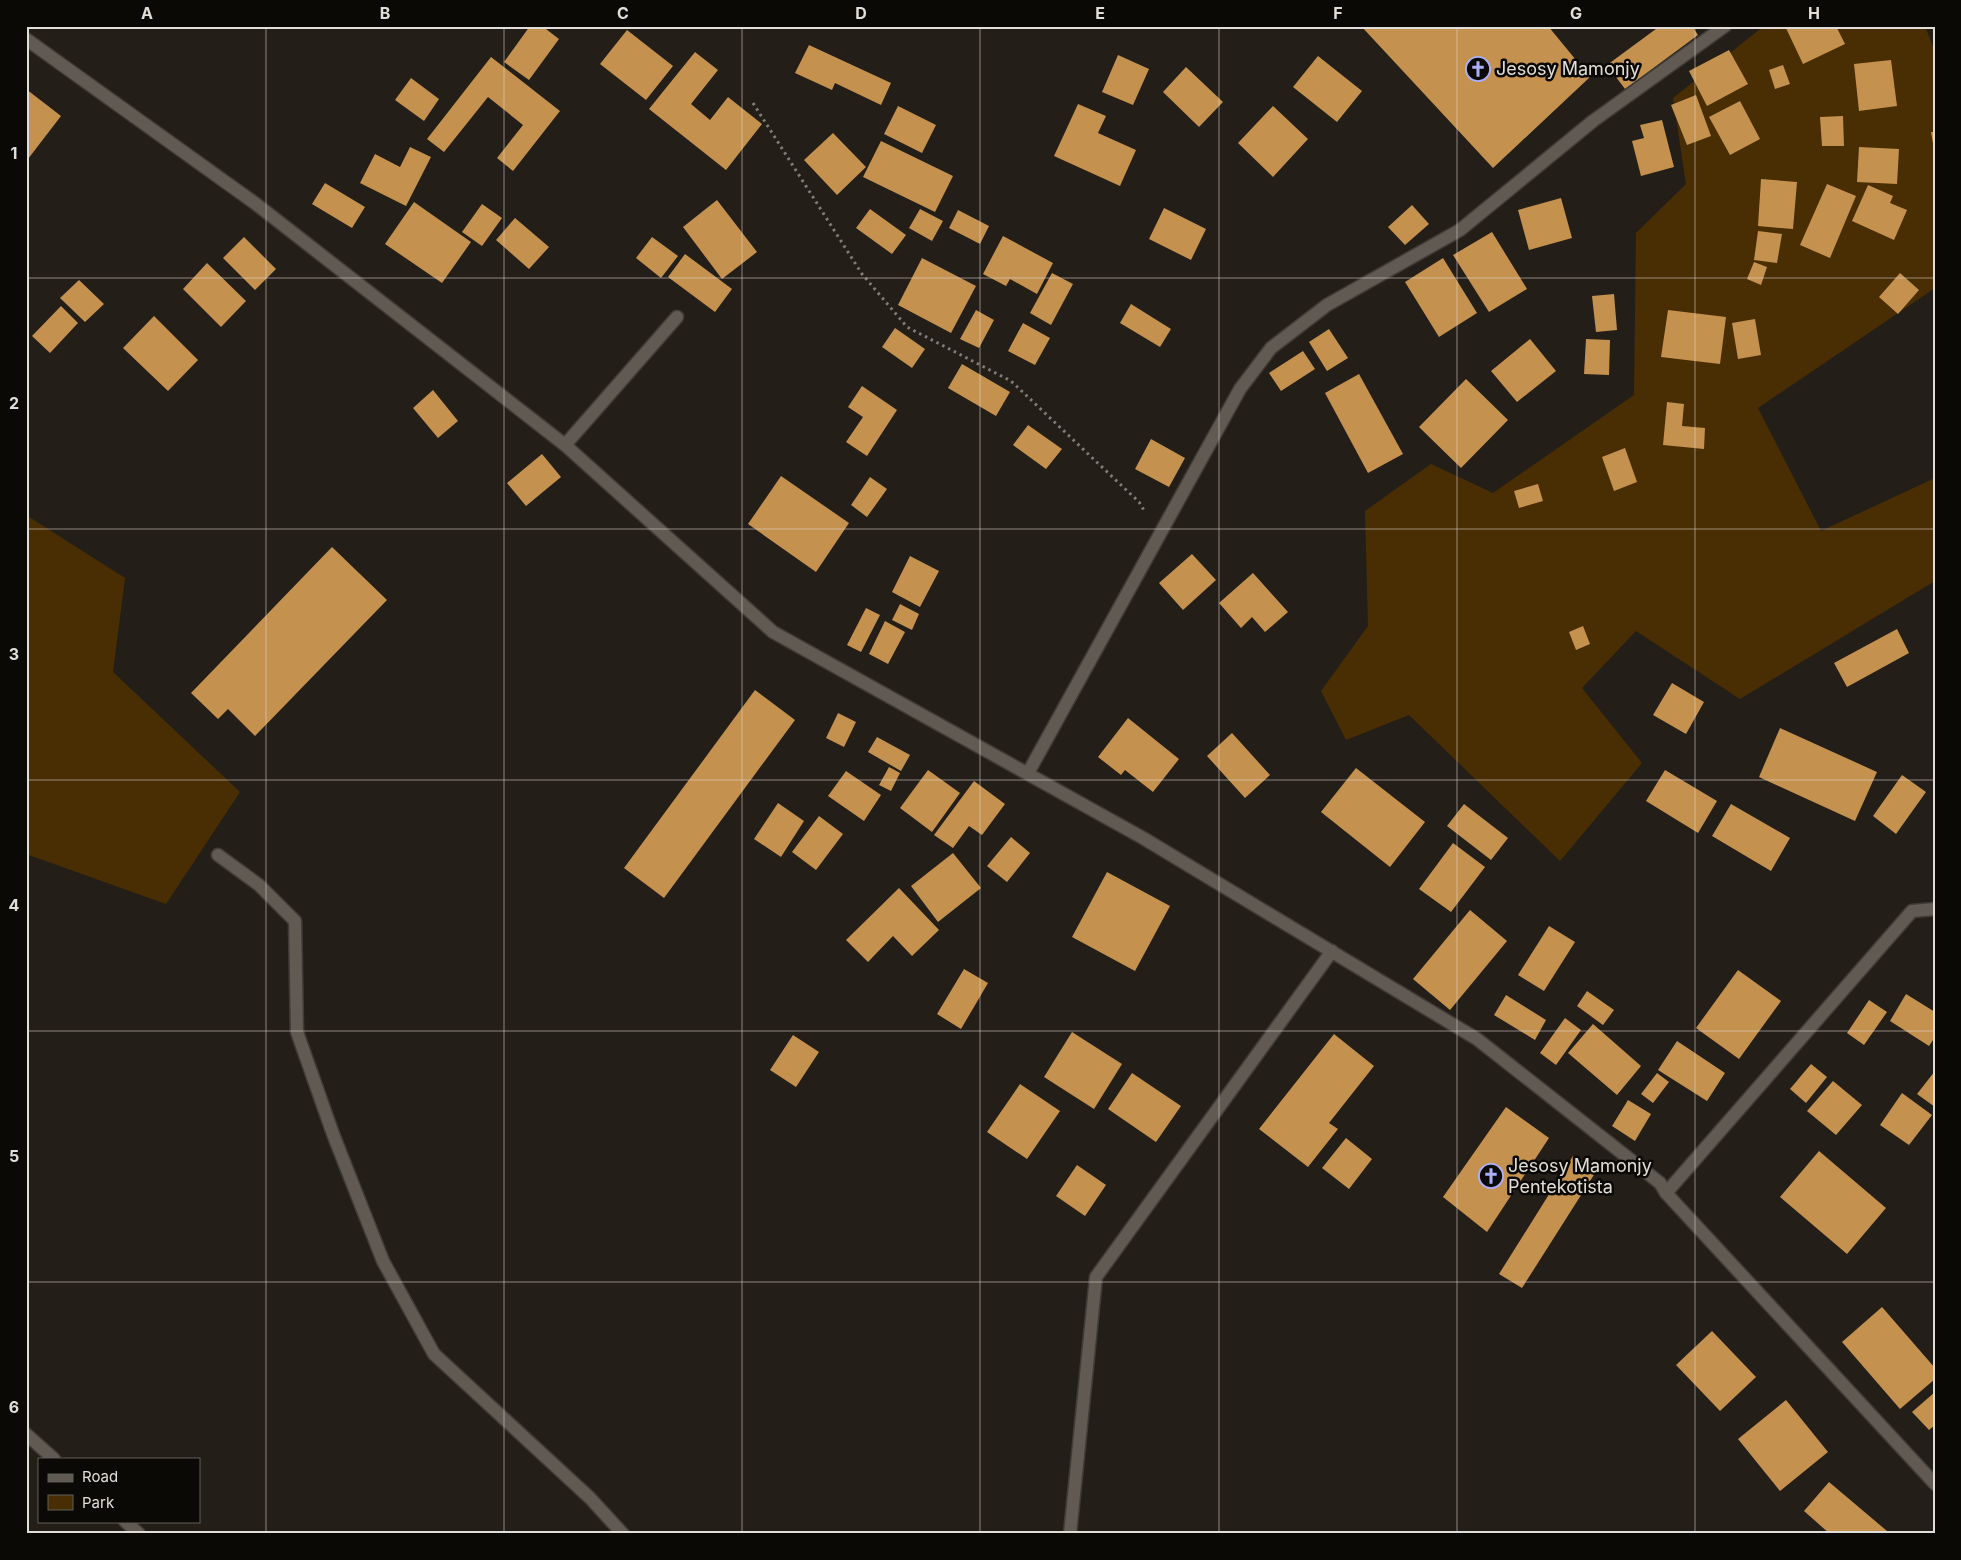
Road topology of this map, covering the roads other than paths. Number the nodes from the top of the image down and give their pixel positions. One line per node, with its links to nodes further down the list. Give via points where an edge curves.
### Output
1 (1725, 26): 5 (street, via 1594,121 1460,230 1327,305 1271,348 1240,389)
2 (26, 39): 4 (street, via 256,204)
3 (677, 317): 4 (street)
4 (565, 445): 5 (street, via 773,632)
5 (1028, 773): 8 (street)
6 (218, 855): 15 (street, via 259,885 296,921 297,1032 383,1261 434,1354 590,1498)
7 (1935, 909): 9 (street, via 1912,911)
8 (1332, 951): 9 (street, via 1477,1039 1660,1184); 16 (street, via 1096,1277)
9 (1666, 1193): 12 (street)
10 (26, 1434): 11 (street)
11 (53, 1458)
12 (1935, 1484)
13 (126, 1522): 14 (street)
14 (139, 1534)
15 (623, 1534)
16 (1070, 1534)

